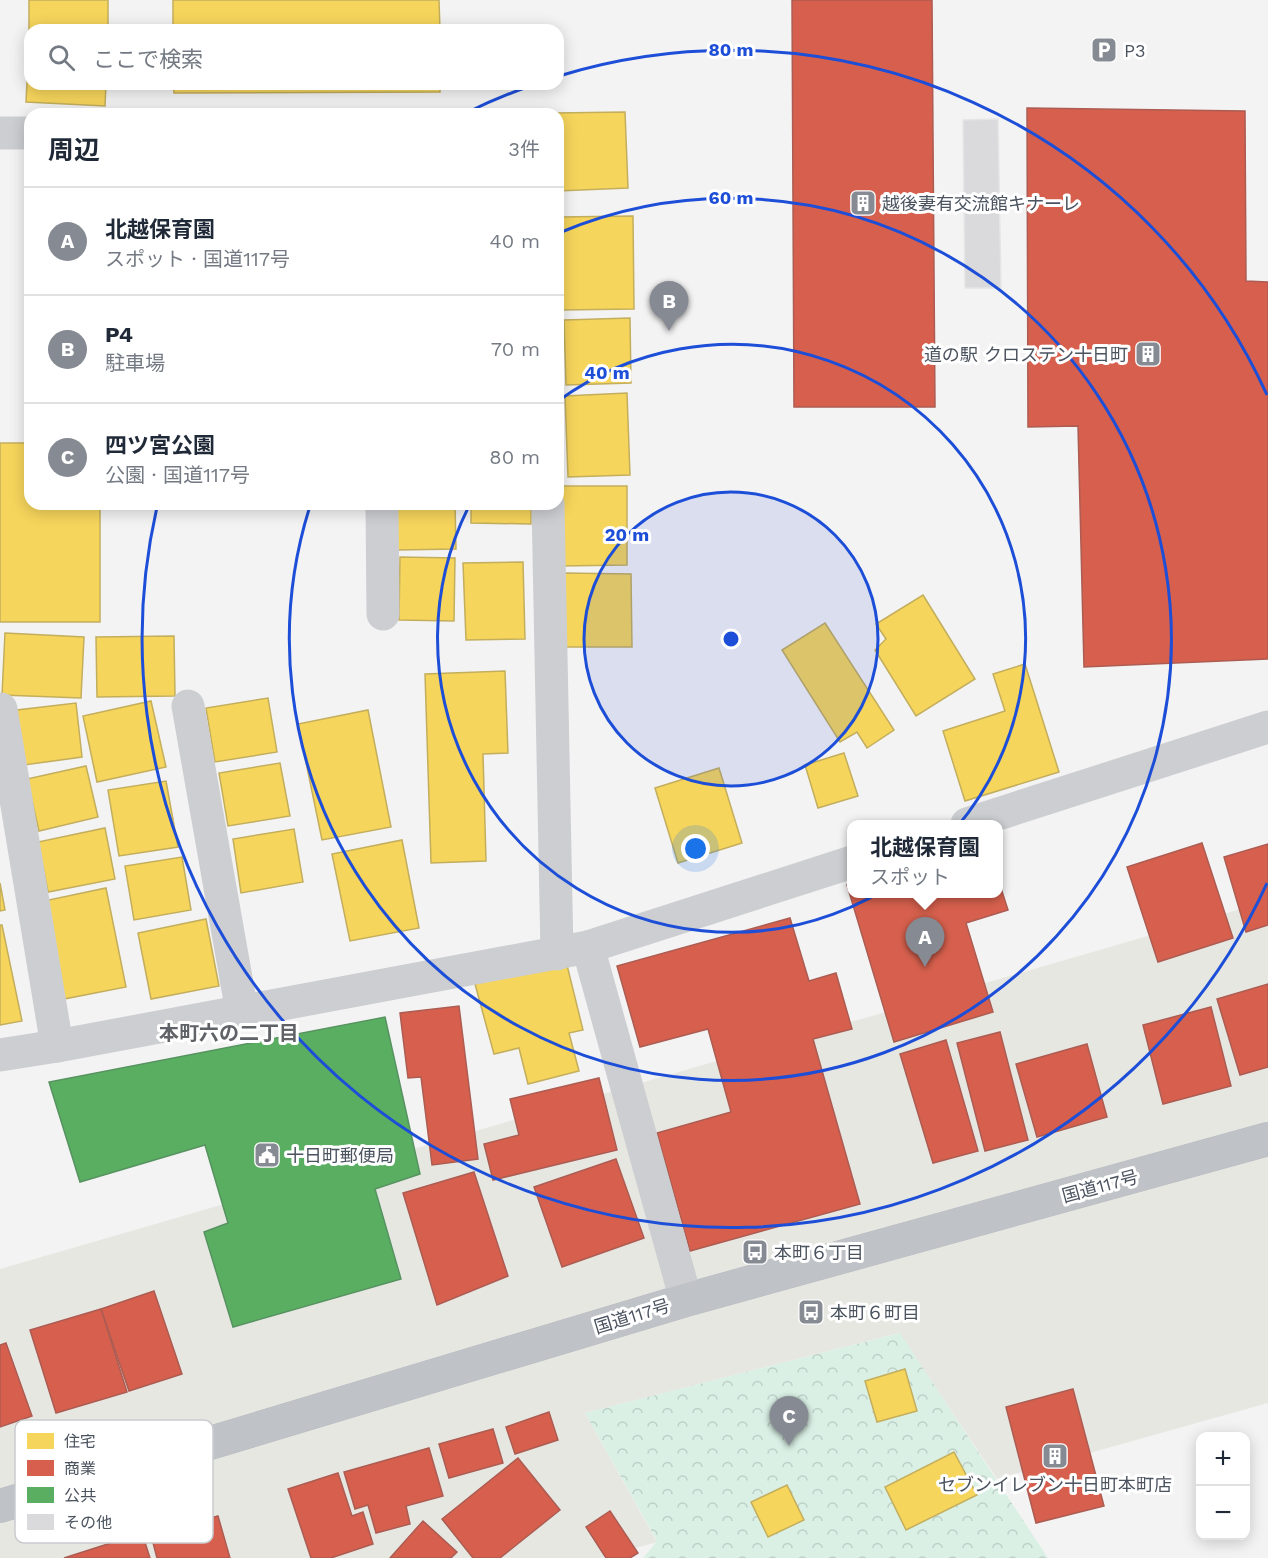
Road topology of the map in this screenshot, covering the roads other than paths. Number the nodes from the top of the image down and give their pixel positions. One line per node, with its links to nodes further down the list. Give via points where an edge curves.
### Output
1 (0, 133): 2 (street)
2 (24, 133)
3 (382, 510): 5 (street)
4 (548, 510): 12 (street)
5 (383, 614)
6 (188, 706): 13 (street)
7 (0, 710): 14 (street)
8 (1268, 727): 9 (street)
9 (982, 820)
10 (847, 864): 11 (street)
11 (588, 947): 12 (street); 17 (street)
12 (557, 954): 13 (street)
13 (242, 1012): 14 (street)
14 (57, 1046): 15 (street)
15 (0, 1054)
16 (1268, 1139): 17 (highway, 国道117号)
17 (686, 1300): 18 (highway, 国道117号)
18 (213, 1442)
19 (15, 1501): 20 (highway, 国道117号)
20 (0, 1506)

